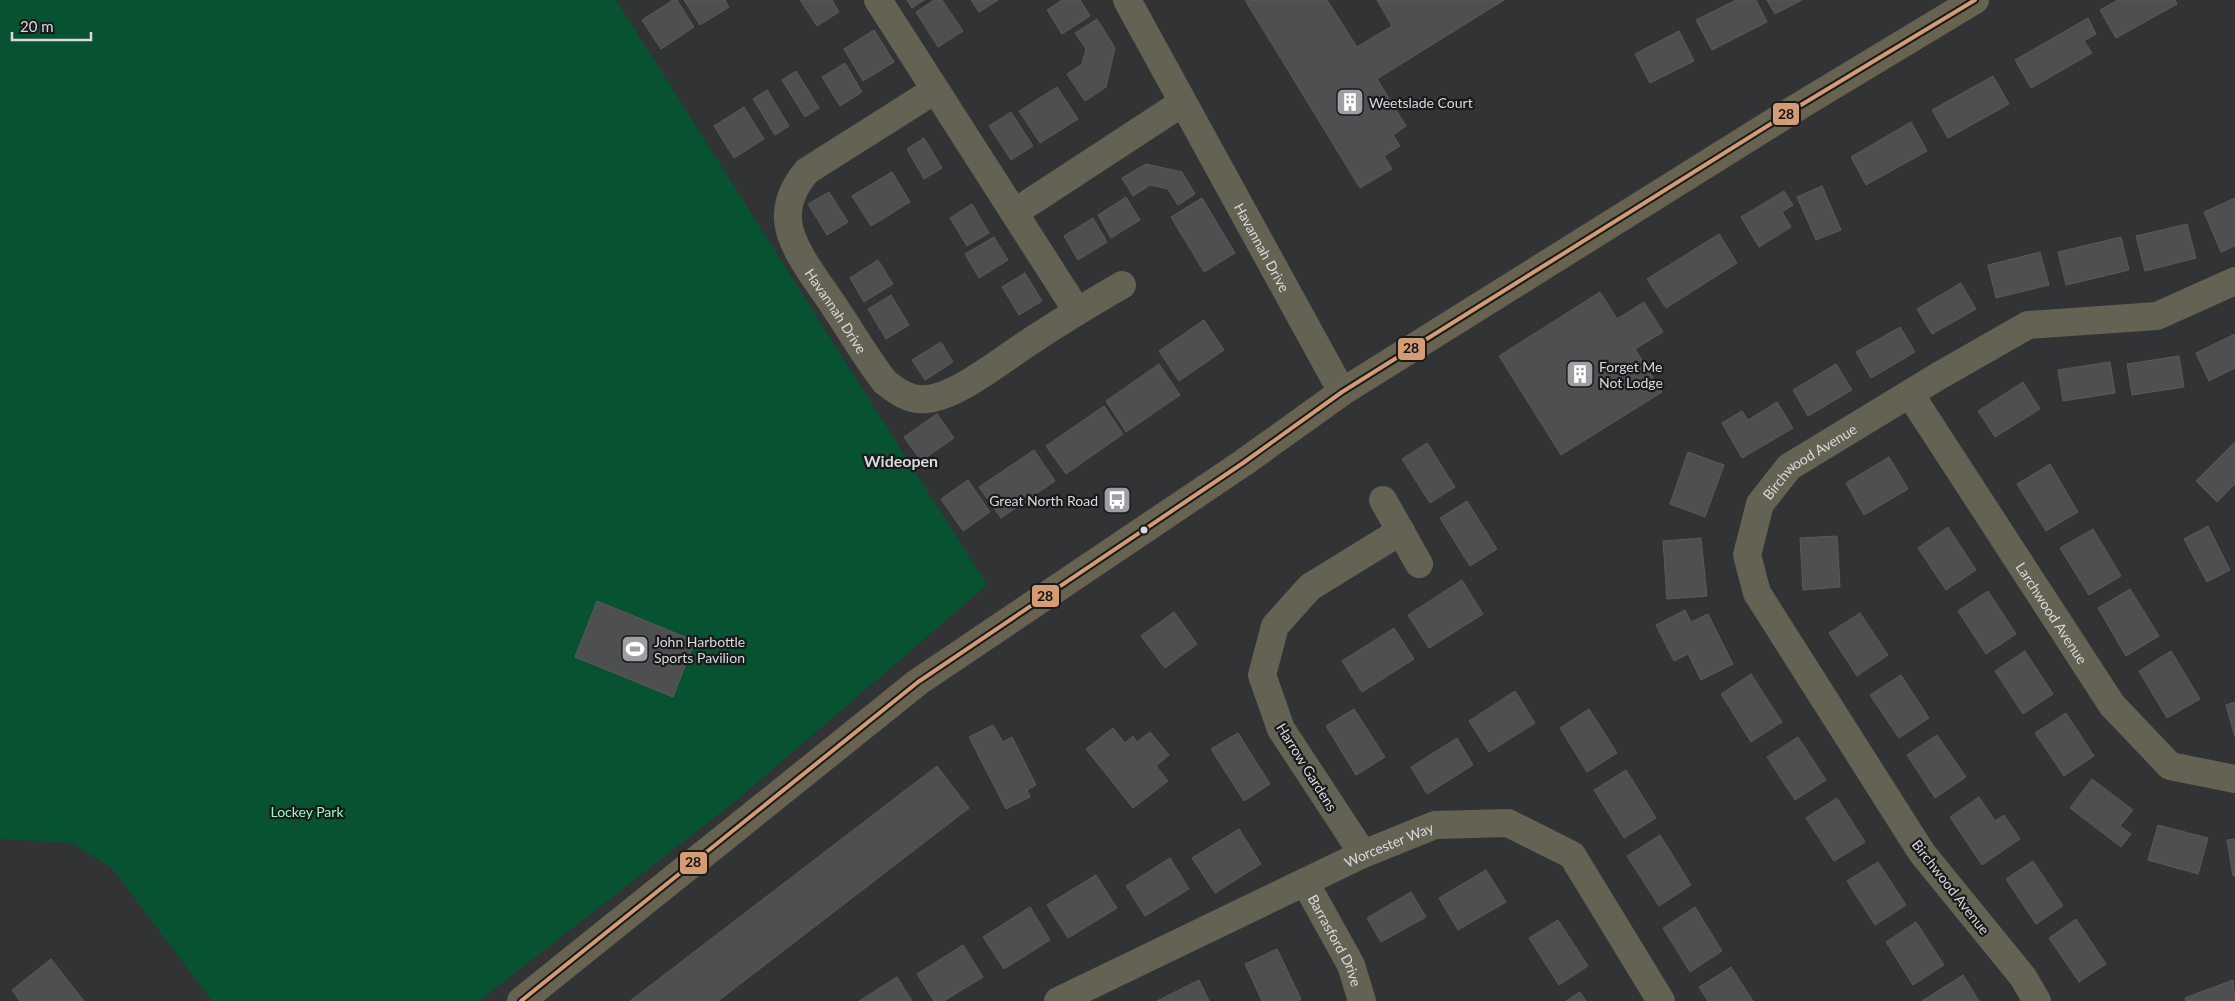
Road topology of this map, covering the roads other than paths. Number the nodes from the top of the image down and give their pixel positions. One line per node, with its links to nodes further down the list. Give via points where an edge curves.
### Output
1 (878, 0): 4 (street)
2 (1127, 0): 5 (street, Havannah Drive)
3 (1975, 0): 10 (main road, via 1760,130)
4 (935, 90): 6 (street); 9 (street, Havannah Drive, via 807,171 791,195 788,209 788,221 798,249 885,382 911,398 938,397 969,381)
5 (1182, 103): 6 (street); 10 (street, Havannah Drive)
6 (1015, 212): 9 (street)
7 (2235, 281): 11 (street, Birchwood Avenue, via 2157,316 2028,326)
8 (1122, 285): 9 (street, Havannah Drive)
9 (1077, 311)
10 (1342, 392): 18 (main road, via 1243,463 918,682)
11 (1910, 394): 15 (street, Larchwood Avenue, via 2112,705 2170,766); 22 (street, Birchwood Avenue, via 1789,467 1760,504 1747,555 1757,593 1922,853 2023,977)
12 (1383, 500): 13 (street)
13 (1401, 531): 14 (street); 16 (street, Harrow Gardens, via 1310,587 1274,626 1262,675 1281,729)
14 (1419, 564)
15 (2235, 779)
16 (1363, 854): 17 (street, Worcester Way); 21 (street, Worcester Way, via 1435,825 1508,823 1572,855)
17 (1305, 882): 19 (street, Worcester Way); 20 (street, Barrasford Drive, via 1351,966)
18 (521, 1001)
19 (1058, 1001)
20 (1362, 1001)
21 (1661, 1001)
22 (2037, 1001)

